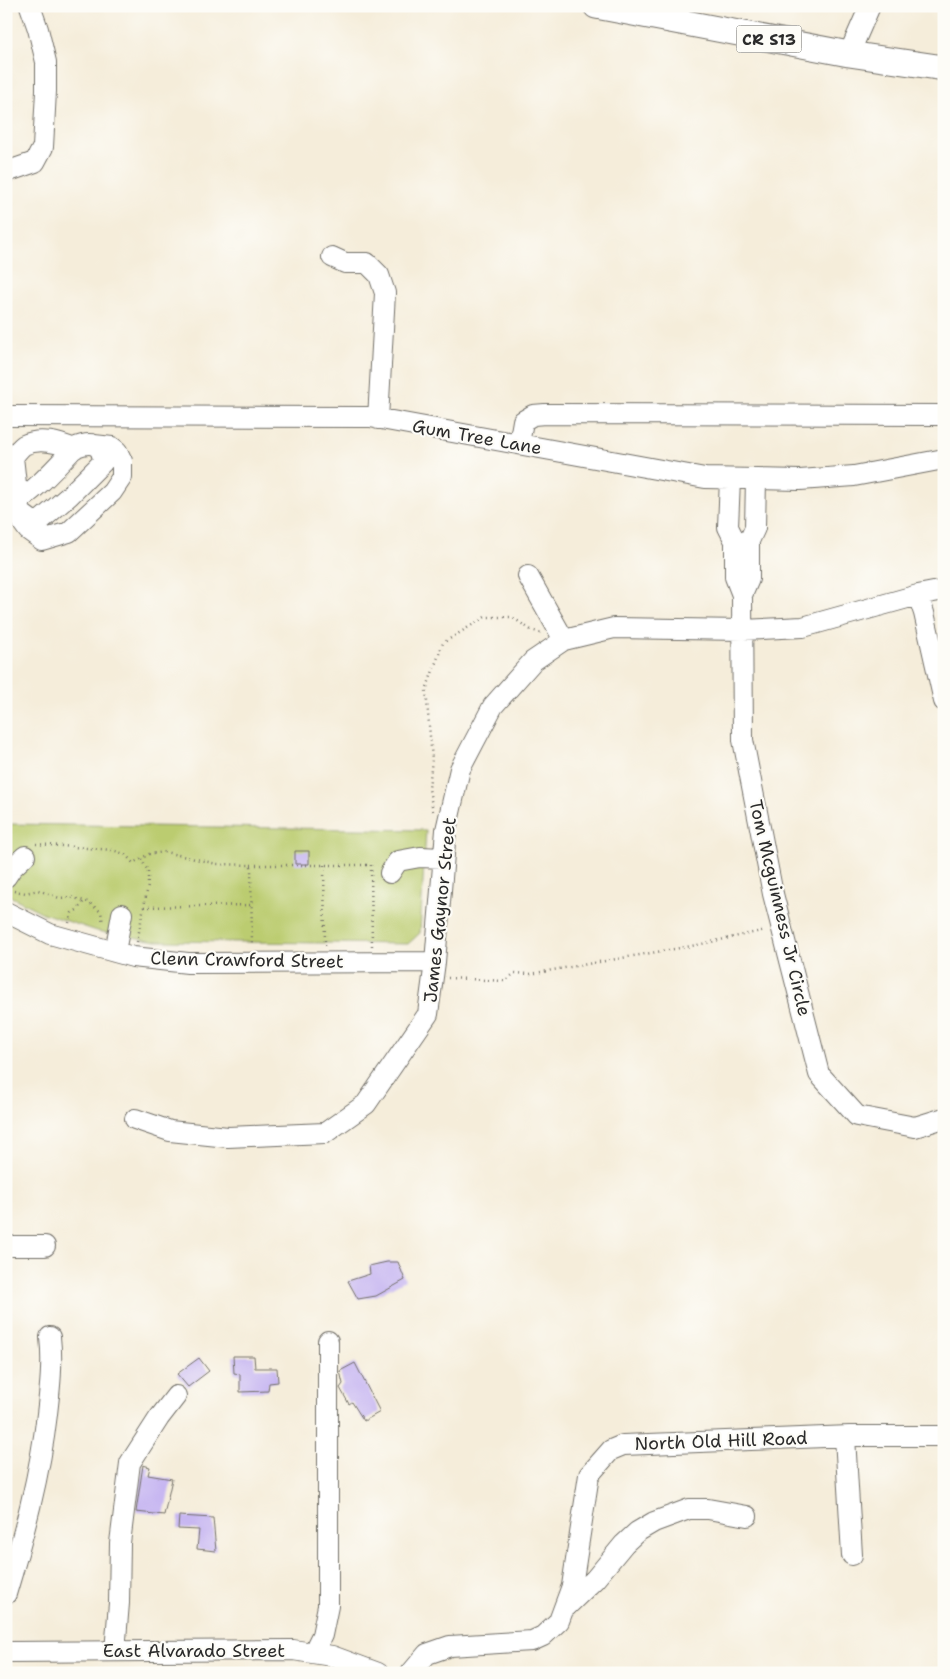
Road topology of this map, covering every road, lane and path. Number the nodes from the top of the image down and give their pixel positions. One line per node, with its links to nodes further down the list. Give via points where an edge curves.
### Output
1 (30, 6): 6 (street, via 46,62 42,148 35,162)
2 (870, 6): 4 (street)
3 (611, 8): 4 (main road, CR S13)
4 (849, 54): 5 (main road, CR S13)
5 (944, 68)
6 (6, 172)
7 (332, 257): 10 (street, via 345,263 367,263 379,274 385,293)
8 (944, 415): 12 (street, via 539,414 523,421)
9 (6, 416): 10 (street, Gum Tree Lane)
10 (378, 419): 12 (street, Gum Tree Lane)
11 (94, 444): 13 (street, via 83,444); 17 (street, via 102,455 102,462 40,520 32,521); 17 (street, via 117,451 122,460 122,477 112,492 69,532 42,540 28,530)
12 (519, 444): 15 (street, Gum Tree Lane, via 705,478)
13 (74, 449): 17 (street, via 28,494); 17 (street, via 57,442 23,446 13,457 16,484)
14 (944, 459): 16 (street, Gum Tree Lane, via 854,476)
15 (730, 479): 16 (street, Gum Tree Lane); 18 (street, Tom Mcguinness Jr Circle, via 728,527)
16 (756, 479): 18 (street, Tom Mcguinness Jr Circle, via 755,528)
17 (8, 505)
18 (742, 541): 22 (street, Tom Mcguinness Jr Circle, via 749,579 742,595)
19 (528, 576): 23 (street)
20 (944, 590): 21 (street, James Gaynor Street)
21 (918, 595): 22 (street, James Gaynor Street, via 803,627); 24 (street)
22 (743, 630): 23 (street, James Gaynor Street, via 614,628); 38 (street, Tom Mcguinness Jr Circle, via 743,740)
23 (564, 640): 25 (street, James Gaynor Street, via 533,661 493,706 460,769); 25 (path, via 531,630 512,617 485,617 443,643 426,690 432,759 429,789 434,814)
24 (944, 701)
25 (449, 816): 27 (street, James Gaynor Street)
26 (30, 850): 28 (path, via 112,850 125,854 133,863); 32 (street, via 12,868)
27 (443, 858): 31 (street, via 420,857 398,861); 44 (street, James Gaynor Street)
28 (141, 859): 29 (path, via 165,852 217,864); 35 (path, via 148,871)
29 (251, 865): 30 (path); 34 (path)
30 (324, 865): 42 (path); 43 (path, via 371,865)
31 (390, 873)
32 (10, 884): 33 (path, via 26,893 38,890 59,898 70,896)
33 (84, 901): 39 (path, via 72,913); 40 (path, via 101,912 102,922)
34 (251, 905): 35 (path); 41 (path)
35 (144, 907): 40 (path)
36 (6, 912): 39 (street, Clenn Crawford Street)
37 (122, 914): 40 (street)
38 (782, 926): 44 (path, via 697,945 530,974 516,972 506,981); 45 (street, Tom Mcguinness Jr Circle, via 819,1074 858,1116 915,1128)
39 (64, 938): 40 (street, Clenn Crawford Street)
40 (124, 955): 41 (street, Clenn Crawford Street, via 188,963)
41 (252, 963): 42 (street, Clenn Crawford Street)
42 (325, 963): 43 (street, Clenn Crawford Street)
43 (372, 963): 44 (street, Clenn Crawford Street)
44 (434, 970): 46 (street, James Gaynor Street, via 428,1014 396,1062 366,1104 324,1133 228,1137 170,1131)
45 (944, 1118)
46 (135, 1119)
47 (6, 1246): 48 (street)
48 (45, 1246)
49 (50, 1337): 56 (street, via 52,1361 42,1454)
50 (328, 1341): 60 (street, via 328,1606 322,1636)
51 (176, 1396): 58 (street, via 130,1463 120,1543)
52 (944, 1436): 53 (street, North Old Hill Road)
53 (848, 1437): 55 (street); 57 (street, North Old Hill Road, via 623,1445 611,1450 589,1475 572,1586)
54 (747, 1516): 57 (street, via 689,1509 654,1522 624,1544 595,1580)
55 (852, 1555)
56 (6, 1594)
57 (563, 1610): 62 (street, North Old Hill Road, via 559,1621 543,1636 532,1641 450,1646 427,1654)
58 (115, 1651): 59 (street, East Alvarado Street); 60 (street, East Alvarado Street, via 293,1650)
59 (6, 1652)
60 (313, 1653): 61 (street, East Alvarado Street, via 332,1656)
61 (378, 1673)
62 (411, 1673)

